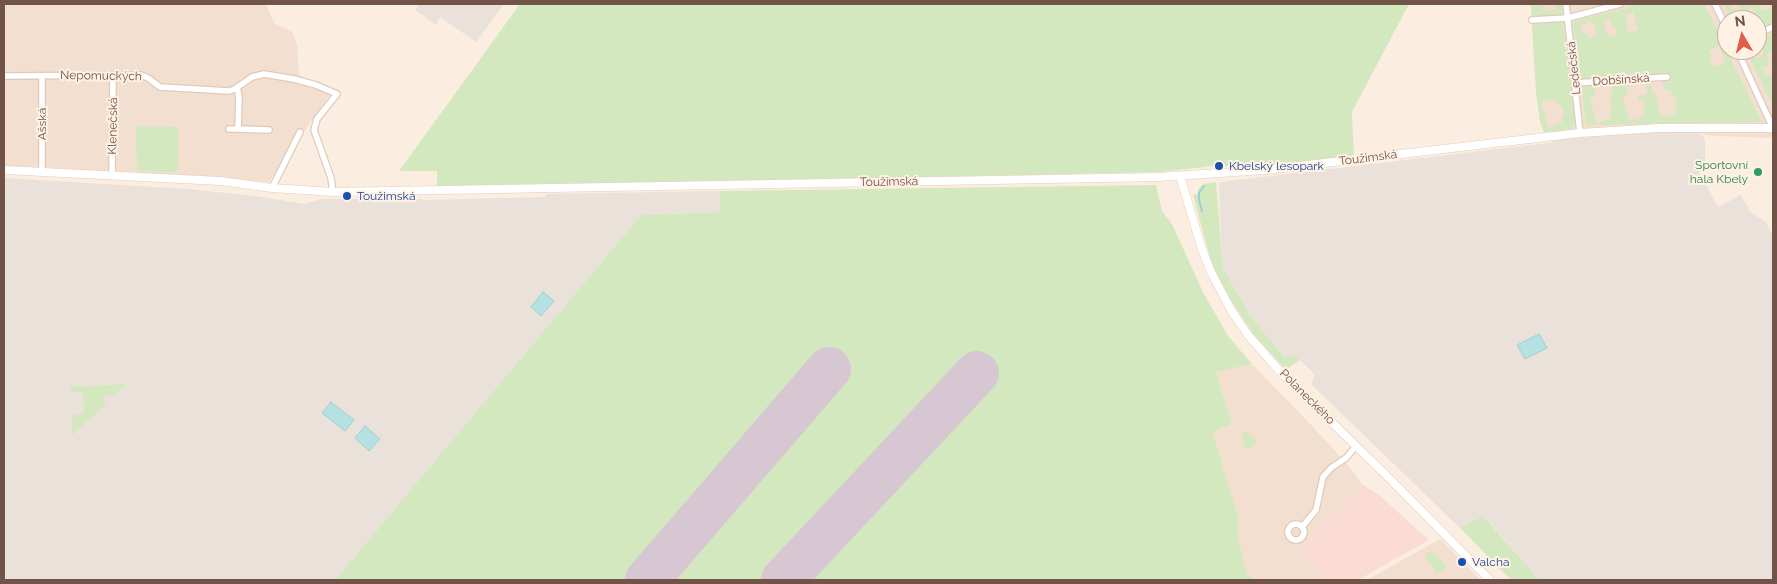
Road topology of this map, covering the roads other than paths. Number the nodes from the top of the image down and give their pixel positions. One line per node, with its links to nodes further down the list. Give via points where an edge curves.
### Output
1 (1566, 4): 3 (street, Ledečská)
2 (1620, 4): 3 (street)
3 (1568, 18): 4 (street); 10 (street, Ledečská)
4 (1532, 20)
5 (1742, 60): 12 (street)
6 (113, 75): 8 (street, Nepomuckých); 11 (street, Nepomuckých, via 144,76 162,88 229,91); 20 (street, Klenečská)
7 (4, 76): 8 (street, Nepomuckých)
8 (42, 76): 19 (street, Ašská)
9 (1667, 77): 10 (street, Dobšínská)
10 (1576, 83): 17 (street, Ledečská)
11 (237, 87): 14 (street); 23 (street, Nepomuckých, via 252,77 264,74 307,82 337,94 317,118 314,130)
12 (1773, 128): 17 (street, Toužimská, via 1634,129)
13 (229, 129): 14 (street)
14 (238, 129): 15 (street)
15 (269, 130)
16 (300, 132): 22 (street)
17 (1580, 133): 21 (street, Toužimská, via 1265,170)
18 (4, 170): 19 (street, Toužimská)
19 (42, 172): 20 (street, Toužimská)
20 (112, 176): 22 (street, Toužimská, via 220,181)
21 (1180, 176): 23 (street, Toužimská); 24 (street, Polaneckého, via 1201,246 1231,310 1264,354)
22 (272, 188): 23 (street, Toužimská)
23 (334, 192)
24 (1356, 446): 25 (street, via 1324,477 1316,510); 26 (street, Polaneckého)
25 (1302, 526)
26 (1490, 580)

